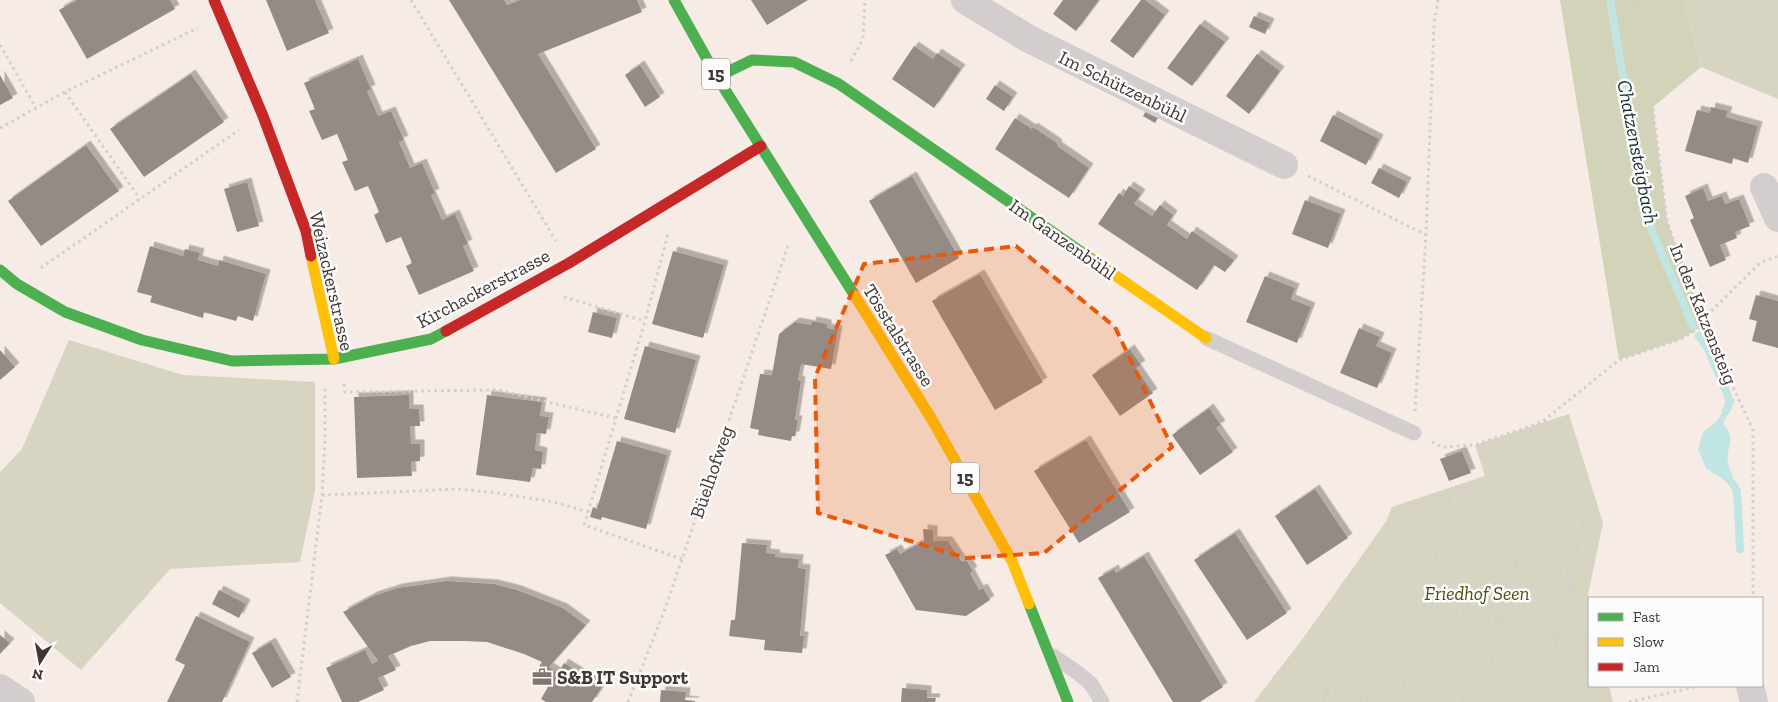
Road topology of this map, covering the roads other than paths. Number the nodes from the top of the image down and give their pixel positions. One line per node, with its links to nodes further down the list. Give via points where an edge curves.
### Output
1 (214, 0): 11 (street, Weizackerstrasse, via 263,116 306,231)
2 (674, 0): 4 (street, Tösstalstrasse / 15)
3 (965, 0): 6 (street, Im Schützenbühl, via 1029,40)
4 (717, 76): 5 (street, Tösstalstrasse / 15); 10 (street, Im Ganzenbühl, via 752,60 794,62 839,84)
5 (760, 146): 11 (street, Kirchackerstrasse, via 569,263 431,339); 13 (street, Tösstalstrasse / 15, via 931,418 1012,561)
6 (1284, 165)
7 (1764, 187): 8 (street)
8 (1778, 218)
9 (0, 270): 11 (street, Kirchackerstrasse, via 17,284 66,312 142,340 232,361)
10 (1206, 338): 12 (lane, Im Ganzenbühl)
11 (334, 359)
12 (1414, 433)
13 (1050, 655): 17 (street, Tösstalstrasse / 15); 18 (lane, via 1078,672 1091,684)
14 (1750, 687): 19 (street)
15 (0, 688): 16 (street)
16 (21, 702)
17 (1068, 702)
18 (1102, 702)
19 (1754, 702)

